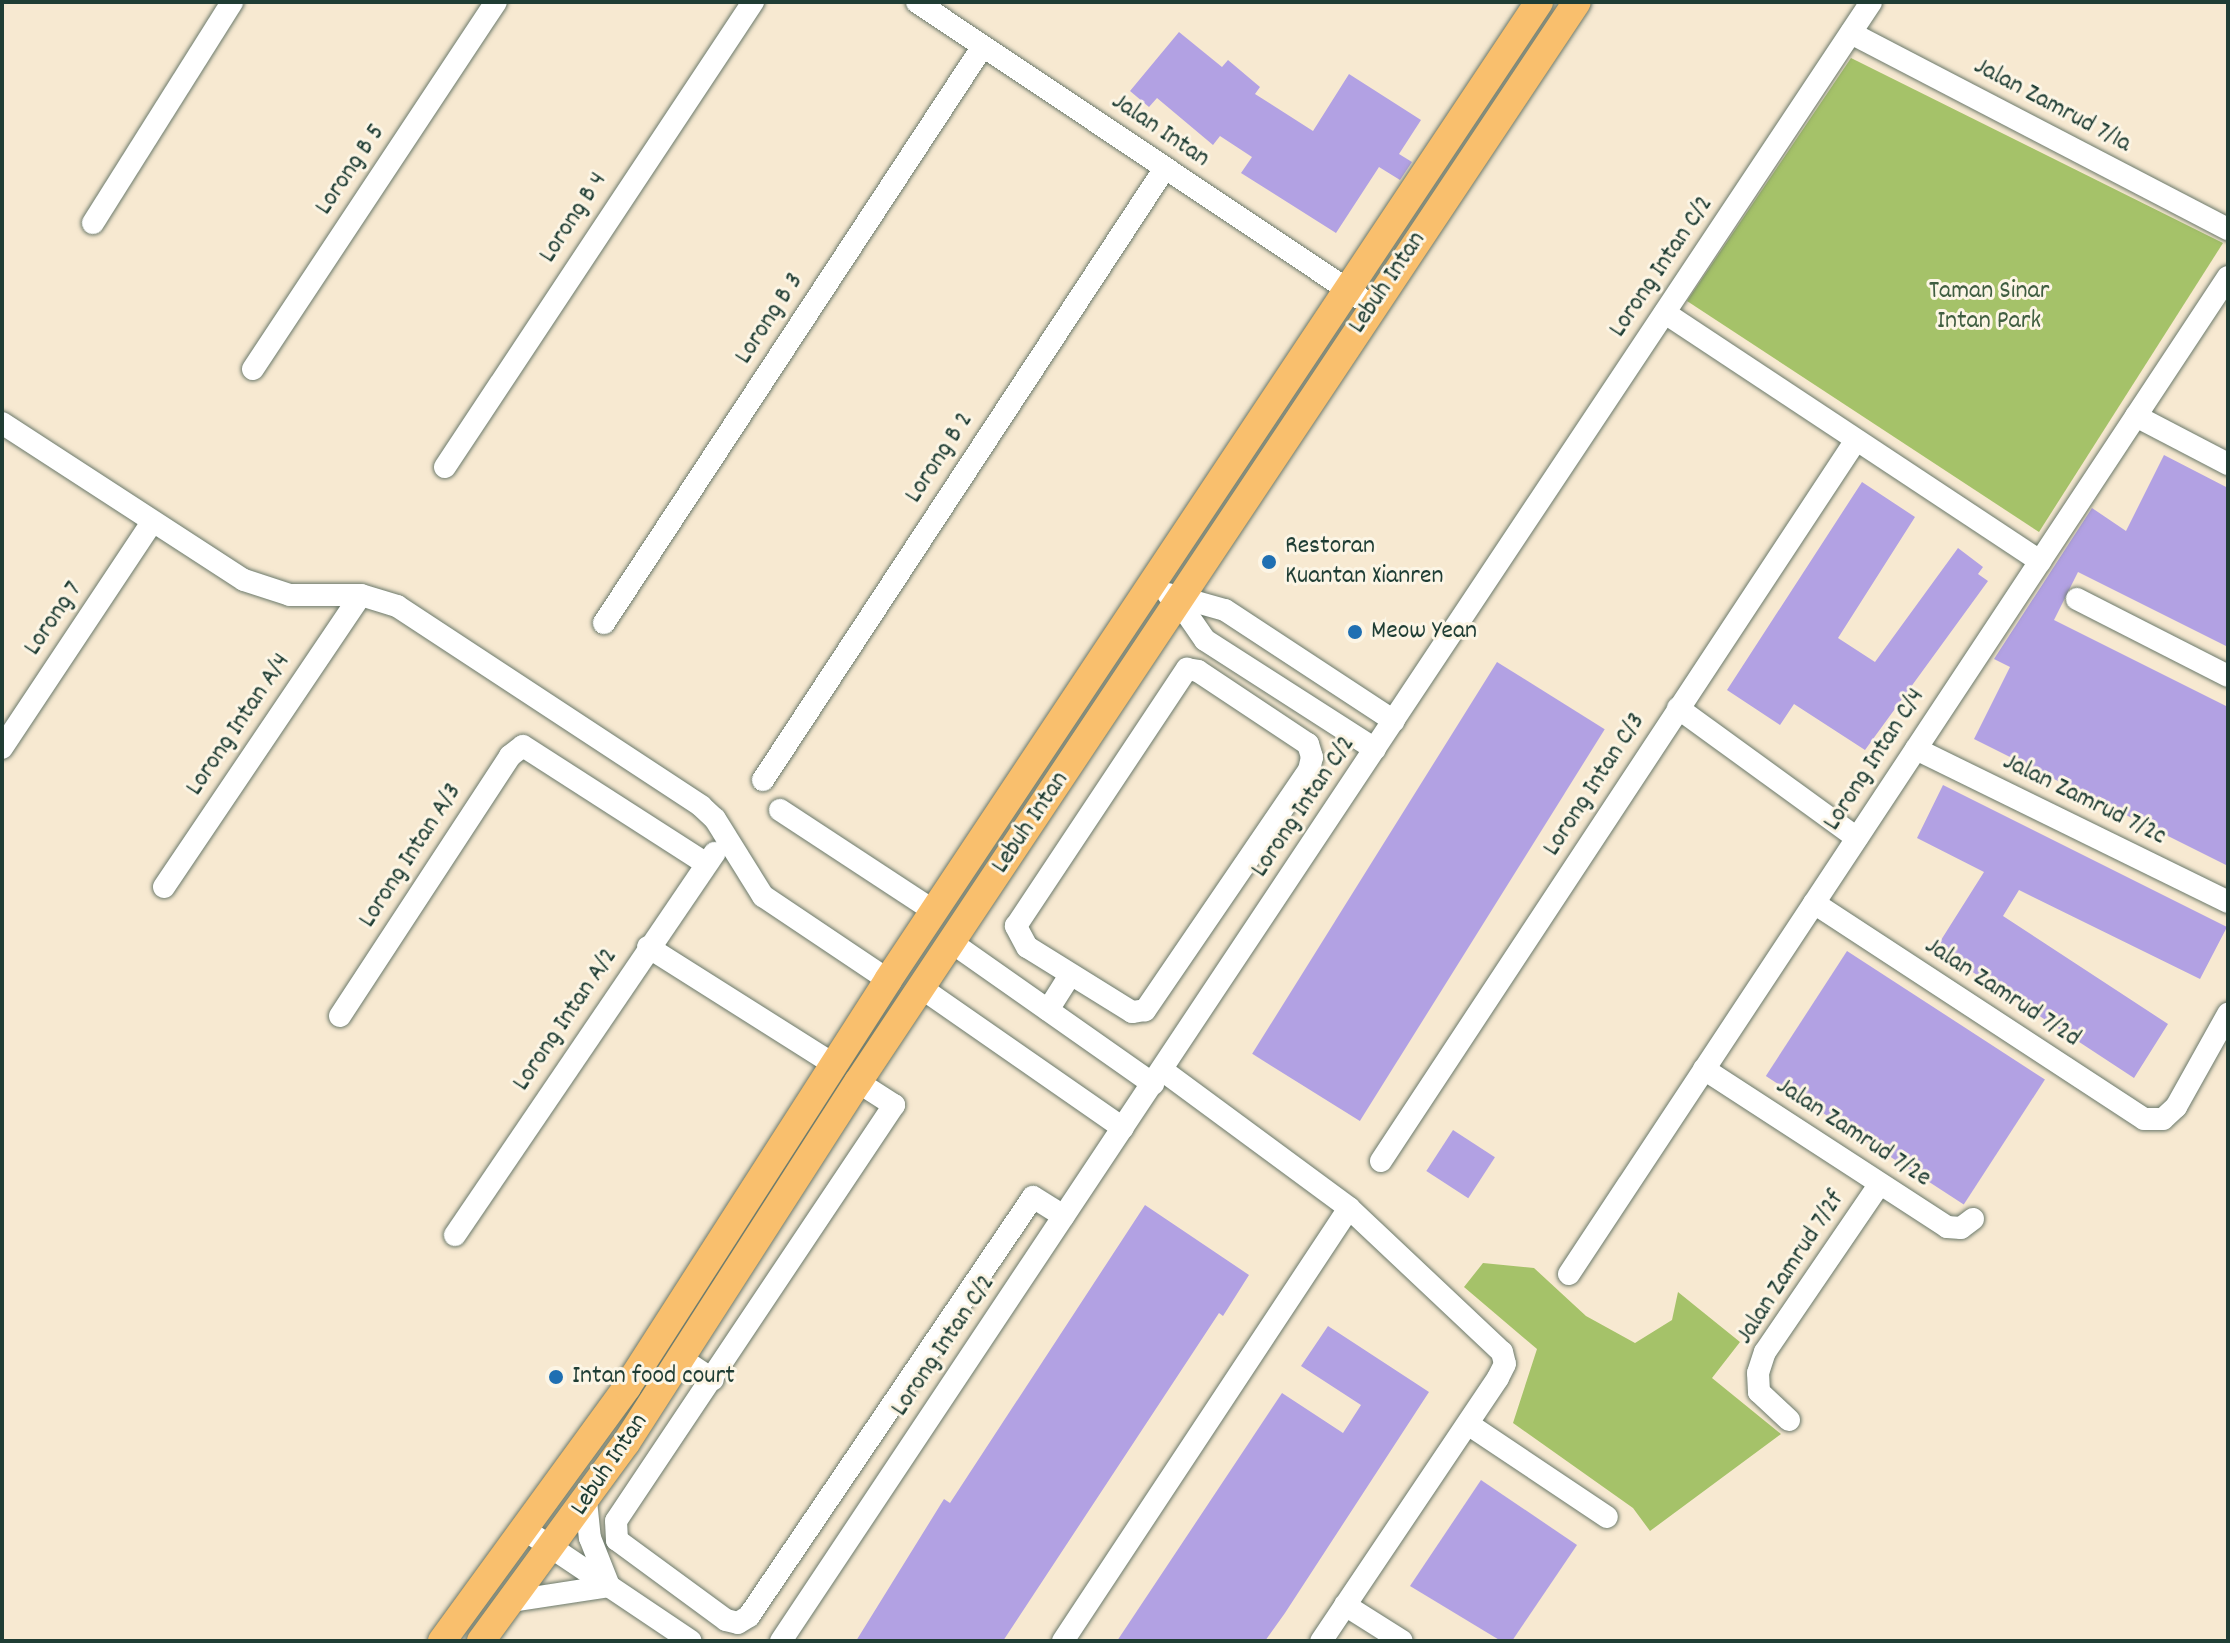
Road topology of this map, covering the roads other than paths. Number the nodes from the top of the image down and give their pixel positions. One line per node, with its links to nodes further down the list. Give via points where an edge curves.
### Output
1 (232, 2): 11 (street)
2 (496, 2): 17 (street, Lorong B 5)
3 (753, 2): 22 (street, Lorong B 4)
4 (917, 2): 9 (street, Jalan Intan)
5 (1539, 2): 14 (main road, Lebuh Intan)
6 (1577, 2): 15 (main road, Lebuh Intan)
7 (1871, 2): 8 (street, Lorong Intan C/2)
8 (1851, 33): 12 (street, Jalan Zamrud 7/1a); 16 (street, Lorong Intan C/2)
9 (983, 46): 10 (street, Jalan Intan); 30 (street, Lorong B 3)
10 (1165, 168): 14 (street, Jalan Intan); 40 (street, Lorong B 2)
11 (93, 223)
12 (2228, 229)
13 (2228, 277): 18 (street, Lorong Intan C/4)
14 (1346, 288): 15 (street, Jalan Intan); 25 (main road, Lebuh Intan)
15 (1372, 306): 28 (main road, Lebuh Intan)
16 (1665, 313): 20 (street); 36 (street, Lorong Intan C/2)
17 (253, 369)
18 (2136, 416): 21 (street); 24 (street, Lorong Intan C/4)
19 (2, 423): 23 (street)
20 (1856, 440): 24 (street); 35 (street, Lorong Intan C/3)
21 (2228, 464)
22 (445, 467)
23 (152, 522): 26 (street, via 268,591); 37 (street, Lorong 7)
24 (2040, 561): 39 (street, Lorong Intan C/4)
25 (1152, 584): 28 (street); 48 (main road, Lebuh Intan)
26 (361, 595): 43 (street, via 397,606 682,792 715,819); 45 (street, Lorong Intan A/4)
27 (2077, 599): 32 (street)
28 (1178, 601): 29 (street); 31 (street); 49 (main road, Lebuh Intan)
29 (1225, 610): 31 (street); 36 (street)
30 (604, 623)
31 (1205, 640): 33 (street)
32 (2228, 676)
33 (1269, 681): 34 (street); 38 (street)
34 (1253, 707): 51 (street, via 1198,671 1187,669 1181,676 1016,926 1027,947); 51 (street, via 1308,744 1312,757 1283,808 1145,1010 1119,1008)
35 (1678, 708): 42 (street); 62 (street, Lorong Intan C/3)
36 (1394, 721): 38 (street, Lorong Intan C/2)
37 (2, 748)
38 (1375, 749): 59 (street, Lorong Intan C/2)
39 (1916, 749): 42 (street, Lorong Intan C/4); 46 (street, Jalan Zamrud 7/2c)
40 (763, 780)
41 (780, 810): 48 (street)
42 (1857, 838): 47 (street, Lorong Intan C/4)
43 (729, 840): 44 (street, Lorong Intan A/2); 52 (street, via 763,896)
44 (705, 863): 50 (street, Lorong Intan A/2); 56 (street, Lorong Intan A/3, via 523,746 510,756)
45 (164, 887)
46 (2228, 902)
47 (1814, 903): 55 (street, Jalan Zamrud 7/2d, via 2144,1119 2163,1119 2176,1107); 58 (street, Lorong Intan C/4)
48 (934, 911): 52 (main road, Lebuh Intan)
49 (951, 942): 53 (main road, Lebuh Intan); 54 (street)
50 (648, 947): 57 (street); 67 (street, Lorong Intan A/2)
51 (1070, 975): 54 (street)
52 (888, 980): 57 (main road, Lebuh Intan)
53 (920, 987): 60 (main road, Lebuh Intan); 61 (street)
54 (1048, 1010): 59 (street)
55 (2228, 1014)
56 (340, 1016)
57 (833, 1064): 71 (main road, Lebuh Intan)
58 (1704, 1069): 63 (street, Jalan Zamrud 7/2e); 68 (street, Lorong Intan C/4)
59 (1157, 1077): 61 (street, Lorong Intan C/2); 64 (street)
60 (858, 1082): 69 (main road, Lebuh Intan); 70 (street, via 894,1105)
61 (1123, 1128): 65 (street, Lorong Intan C/2)
62 (1381, 1161)
63 (1879, 1185): 66 (street, Jalan Zamrud 7/2e, via 1947,1227 1961,1228); 72 (street, Jalan Zamrud 7/2f, via 1765,1352 1759,1392)
64 (1349, 1208): 73 (street, via 1502,1352 1505,1364); 87 (street)
65 (1064, 1216): 74 (street, via 1033,1197); 75 (street, Lorong Intan C/2)
66 (1973, 1219)
67 (455, 1235)
68 (1569, 1274)
69 (682, 1359): 70 (street); 71 (main road, via 673,1354 659,1358); 76 (main road, Lebuh Intan)
70 (713, 1380): 74 (street, via 614,1532 726,1620 738,1623 749,1616)
71 (627, 1387): 78 (main road, Lebuh Intan)
72 (1789, 1420)
73 (1468, 1424): 77 (street); 82 (street)
74 (850, 1472): 75 (street)
75 (880, 1493): 86 (street, Lorong Intan C/2)
76 (586, 1501): 79 (main road, Lebuh Intan); 80 (street, via 590,1538)
77 (1607, 1517)
78 (527, 1531): 79 (street); 83 (main road, Lebuh Intan)
79 (553, 1548): 80 (street); 81 (main road, Lebuh Intan)
80 (609, 1586): 81 (street); 85 (street)
81 (512, 1601): 84 (main road, Lebuh Intan)
82 (1345, 1605): 88 (street); 89 (street)
83 (442, 1641)
84 (481, 1641)
85 (691, 1641)
86 (781, 1641)
87 (1063, 1641)
88 (1321, 1641)
89 (1402, 1641)

